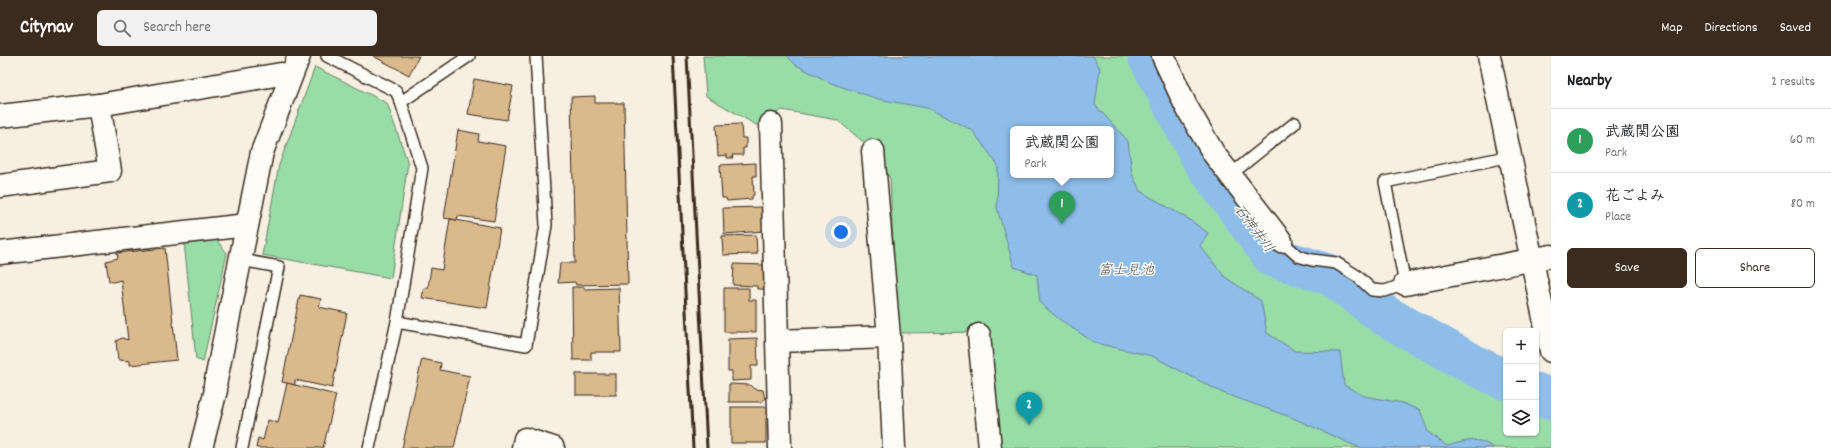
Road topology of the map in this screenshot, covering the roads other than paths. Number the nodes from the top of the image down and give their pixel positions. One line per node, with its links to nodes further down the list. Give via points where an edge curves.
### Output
1 (299, 56): 7 (street)
2 (469, 56): 8 (lane)
3 (536, 56): 23 (lane, via 546,225 526,345)
4 (1163, 56): 15 (street, via 1186,106 1214,154)
5 (1489, 56): 14 (street)
6 (331, 57): 8 (lane, via 396,91)
7 (290, 76): 9 (street, via 281,74); 17 (street, via 262,152)
8 (401, 102): 23 (lane, via 422,168)
9 (99, 104): 10 (street); 16 (street, via 110,171)
10 (0, 116)
11 (1294, 123): 15 (lane)
12 (771, 124): 26 (street)
13 (873, 151): 25 (street)
14 (1511, 156): 20 (street); 22 (lane, via 1385,182)
15 (1230, 175): 18 (street)
16 (0, 186)
17 (247, 225): 19 (street); 21 (street)
18 (1281, 241): 22 (lane, via 1298,256 1336,263 1357,276 1372,290 1385,291)
19 (0, 253)
20 (1542, 258): 22 (street); 27 (street)
21 (241, 260): 28 (street, via 216,390); 29 (lane, via 279,267)
22 (1405, 284)
23 (397, 322): 30 (lane)
24 (979, 335): 35 (street)
25 (889, 337): 26 (street); 34 (street)
26 (778, 341): 33 (street)
27 (1551, 351)
28 (201, 448)
29 (242, 448)
30 (369, 448)
31 (523, 448): 32 (street, via 525,439)
32 (553, 448)
33 (780, 448)
34 (894, 448)
35 (990, 448)

